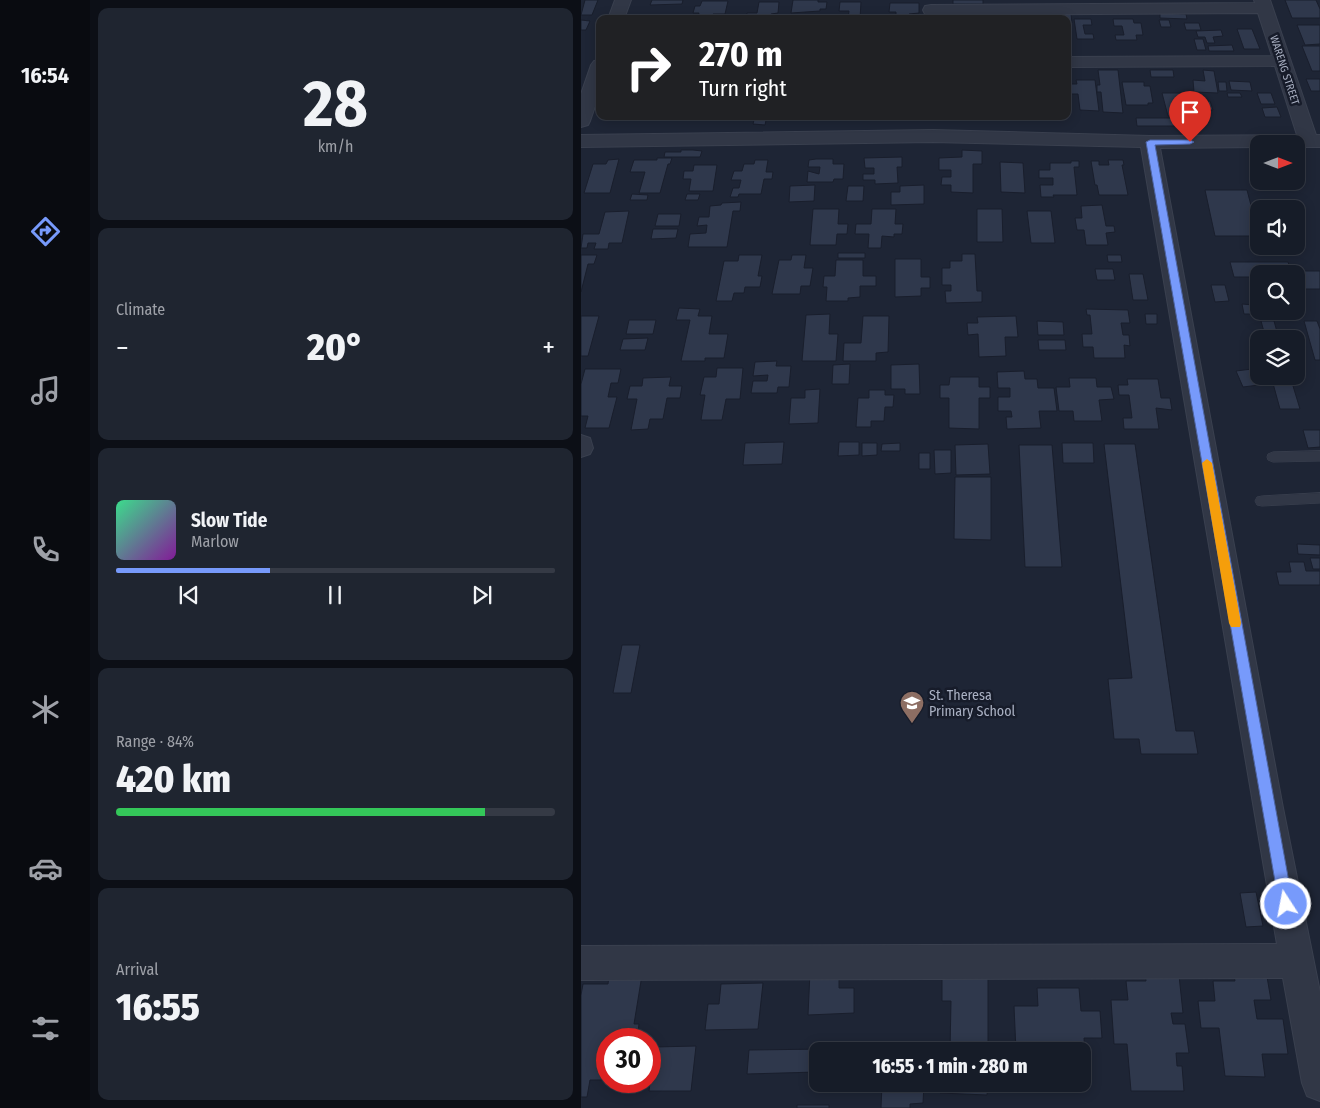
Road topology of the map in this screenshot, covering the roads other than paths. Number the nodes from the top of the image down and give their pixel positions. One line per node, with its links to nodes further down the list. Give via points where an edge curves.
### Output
1 (623, 0): 4 (street)
2 (1264, 4): 3 (street); 6 (street, WARENG STREET)
3 (931, 10)
4 (617, 15)
5 (1071, 62): 6 (street)
6 (1283, 62): 11 (street, WARENG STREET)
7 (596, 77): 9 (street)
8 (932, 120): 10 (street)
9 (581, 121)
10 (933, 136): 12 (street); 13 (street)
11 (1314, 140): 13 (street)
12 (581, 141)
13 (1150, 142): 20 (street)
14 (581, 444): 15 (street)
15 (581, 448)
16 (1320, 456): 17 (lane)
17 (1273, 457)
18 (1320, 498): 19 (lane)
19 (1262, 500)
20 (1297, 961): 21 (street); 22 (street)
21 (581, 963)
22 (1320, 1083)

